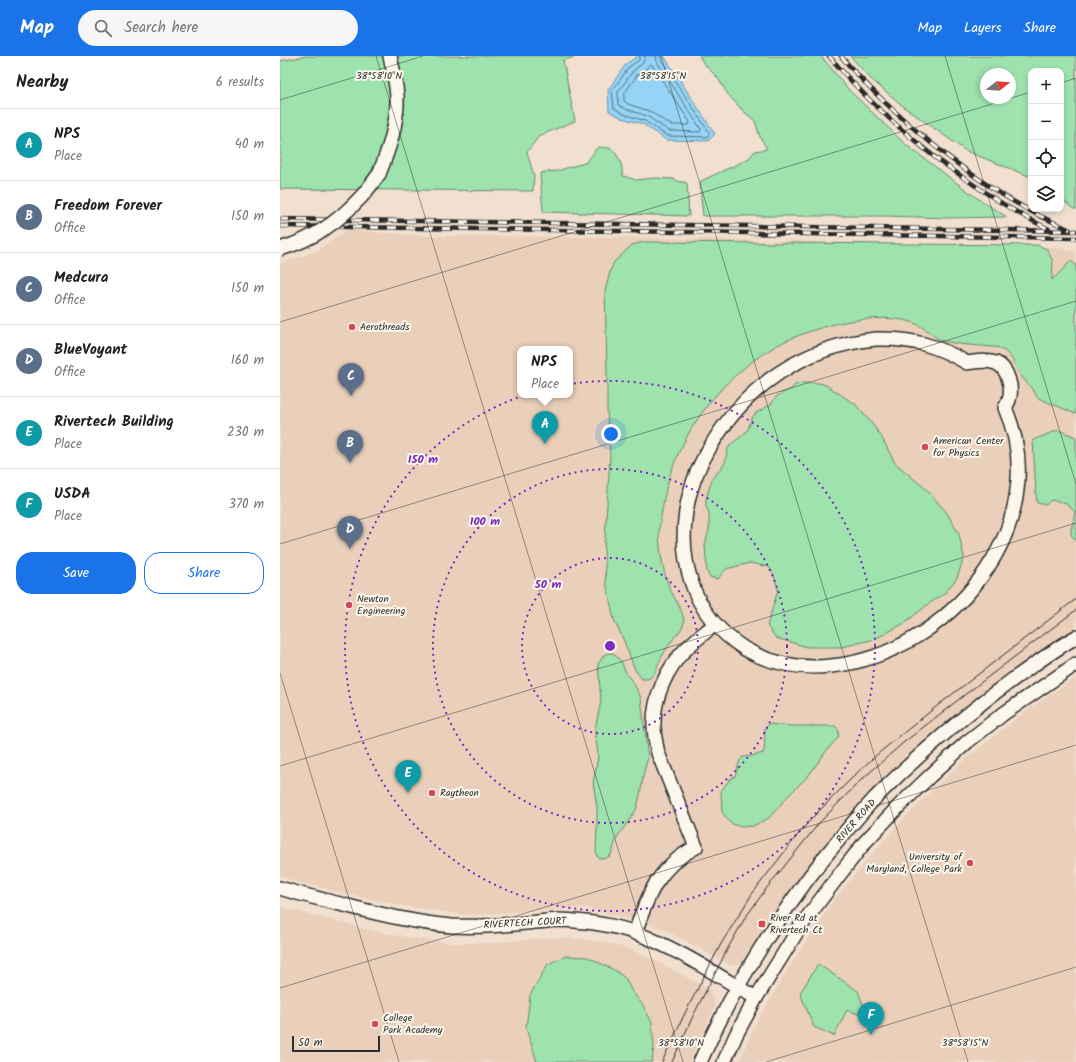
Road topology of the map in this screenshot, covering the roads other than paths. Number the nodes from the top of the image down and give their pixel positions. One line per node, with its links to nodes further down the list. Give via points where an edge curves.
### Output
1 (390, 56): 2 (street, bridge, via 397,96 396,115 393,134 379,174 363,195 332,224 318,234)
2 (280, 250)
3 (715, 624): 3 (street, via 740,646 765,658 792,665 820,667 849,664 881,655 924,633 944,618 966,597 994,558 1005,535 1016,499 1018,454 1005,408 1010,399 1010,380 1004,371 997,364 978,360 967,363 928,344 902,339 876,339 843,344 814,354 762,385 736,410 706,452 694,480 685,516 684,540 689,574 703,608); 7 (street, via 686,648 674,664 665,680 655,710 655,739 658,753 696,847 674,861 657,880)
4 (1076, 637): 8 (street, RIVER ROAD, via 972,710 875,798 808,878)
5 (1076, 664): 9 (street, RIVER ROAD, via 979,733 898,806 865,842 812,910)
6 (280, 888): 7 (street, RIVERTECH COURT, via 431,924 472,926 572,920)
7 (635, 933): 8 (street, RIVERTECH COURT, via 692,960)
8 (738, 987): 9 (street, RIVERTECH COURT); 10 (street, RIVER ROAD)
9 (756, 998): 11 (street, RIVER ROAD)
10 (700, 1062)
11 (724, 1062)

